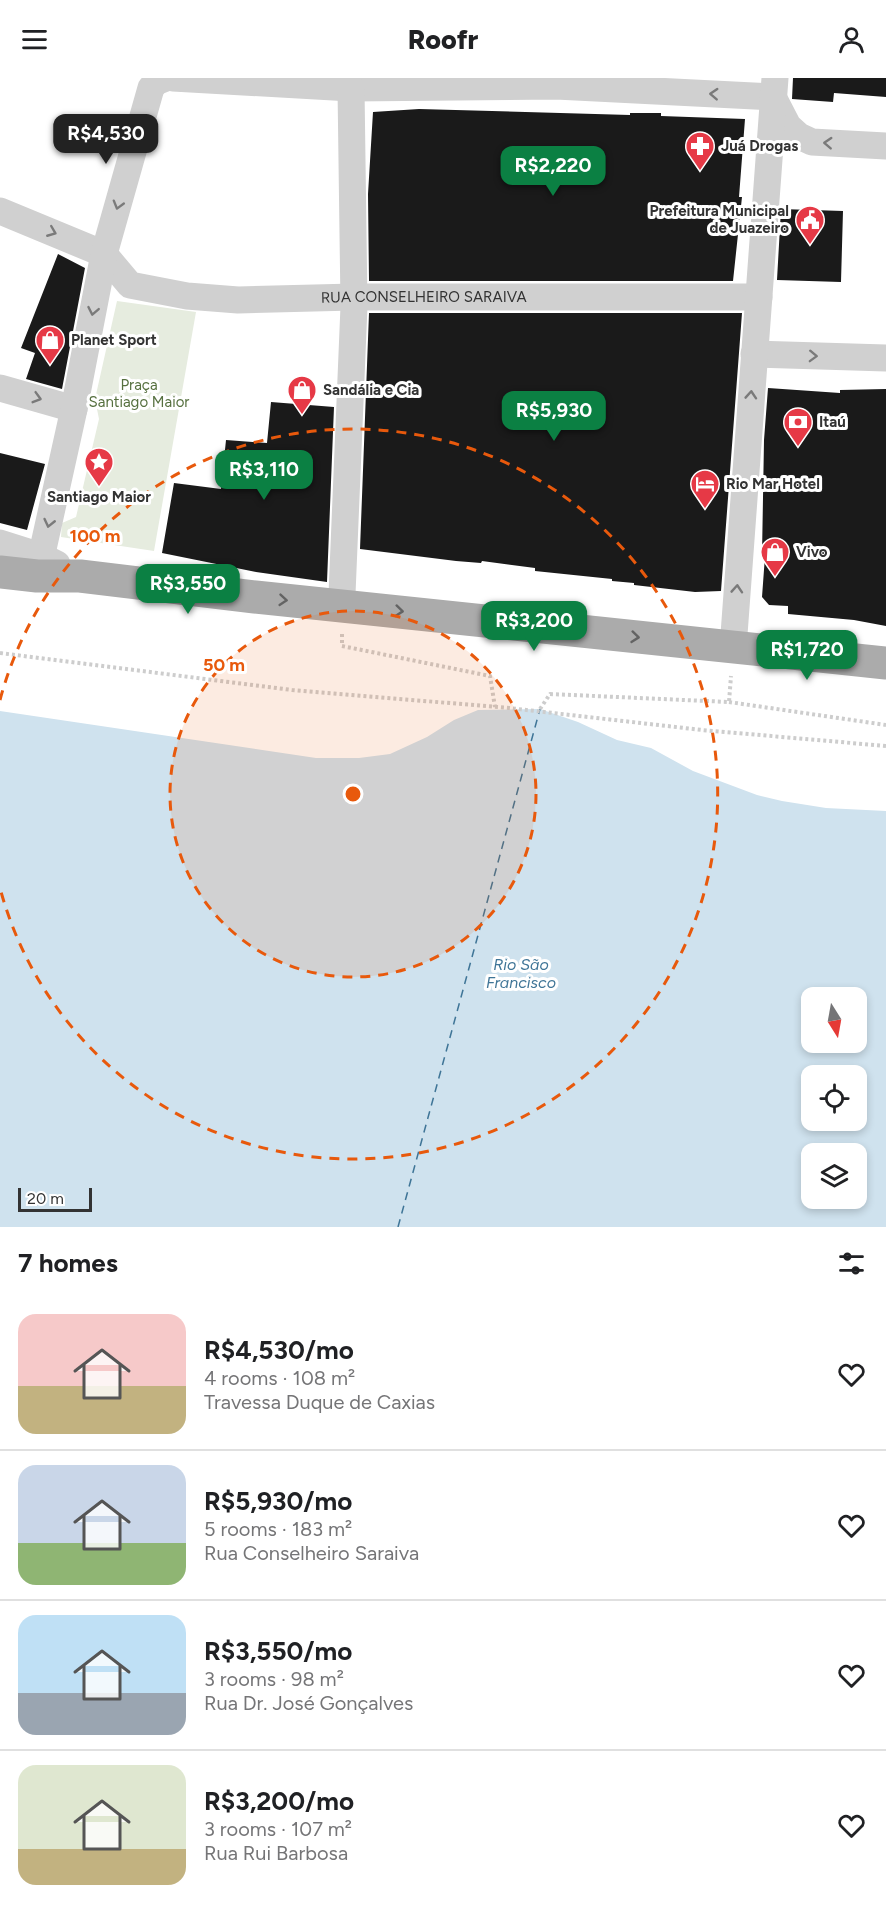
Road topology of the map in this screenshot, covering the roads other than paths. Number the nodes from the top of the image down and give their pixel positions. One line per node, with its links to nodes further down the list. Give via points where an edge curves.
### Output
1 (163, 81): 4 (street); 8 (street, one-way to 8)
2 (556, 82): 3 (street); 4 (street)
3 (612, 83): 5 (street, one-way to 3)
4 (351, 88): 9 (street)
5 (774, 88): 6 (street, one-way to 5, via 812,142 799,136 788,126); 10 (street)
6 (886, 146)
7 (0, 211): 8 (street, one-way to 8)
8 (104, 254): 9 (street, RUA CONSELHEIRO SARAIVA, via 130,285 187,296 238,300); 14 (street, one-way to 14)
9 (354, 297): 10 (street, RUA CONSELHEIRO SARAIVA); 18 (street)
10 (759, 297): 11 (street)
11 (754, 354): 12 (street, one-way to 12); 19 (street, one-way to 11)
12 (886, 358)
13 (0, 388): 14 (street, one-way to 14)
14 (74, 408): 16 (street, one-way to 16)
15 (0, 543): 16 (street)
16 (39, 566): 17 (main road); 18 (main road, one-way to 18, via 80,576 255,597)
17 (0, 572)
18 (341, 599): 19 (main road, one-way to 19)
19 (733, 648): 20 (main road)
20 (886, 663)

